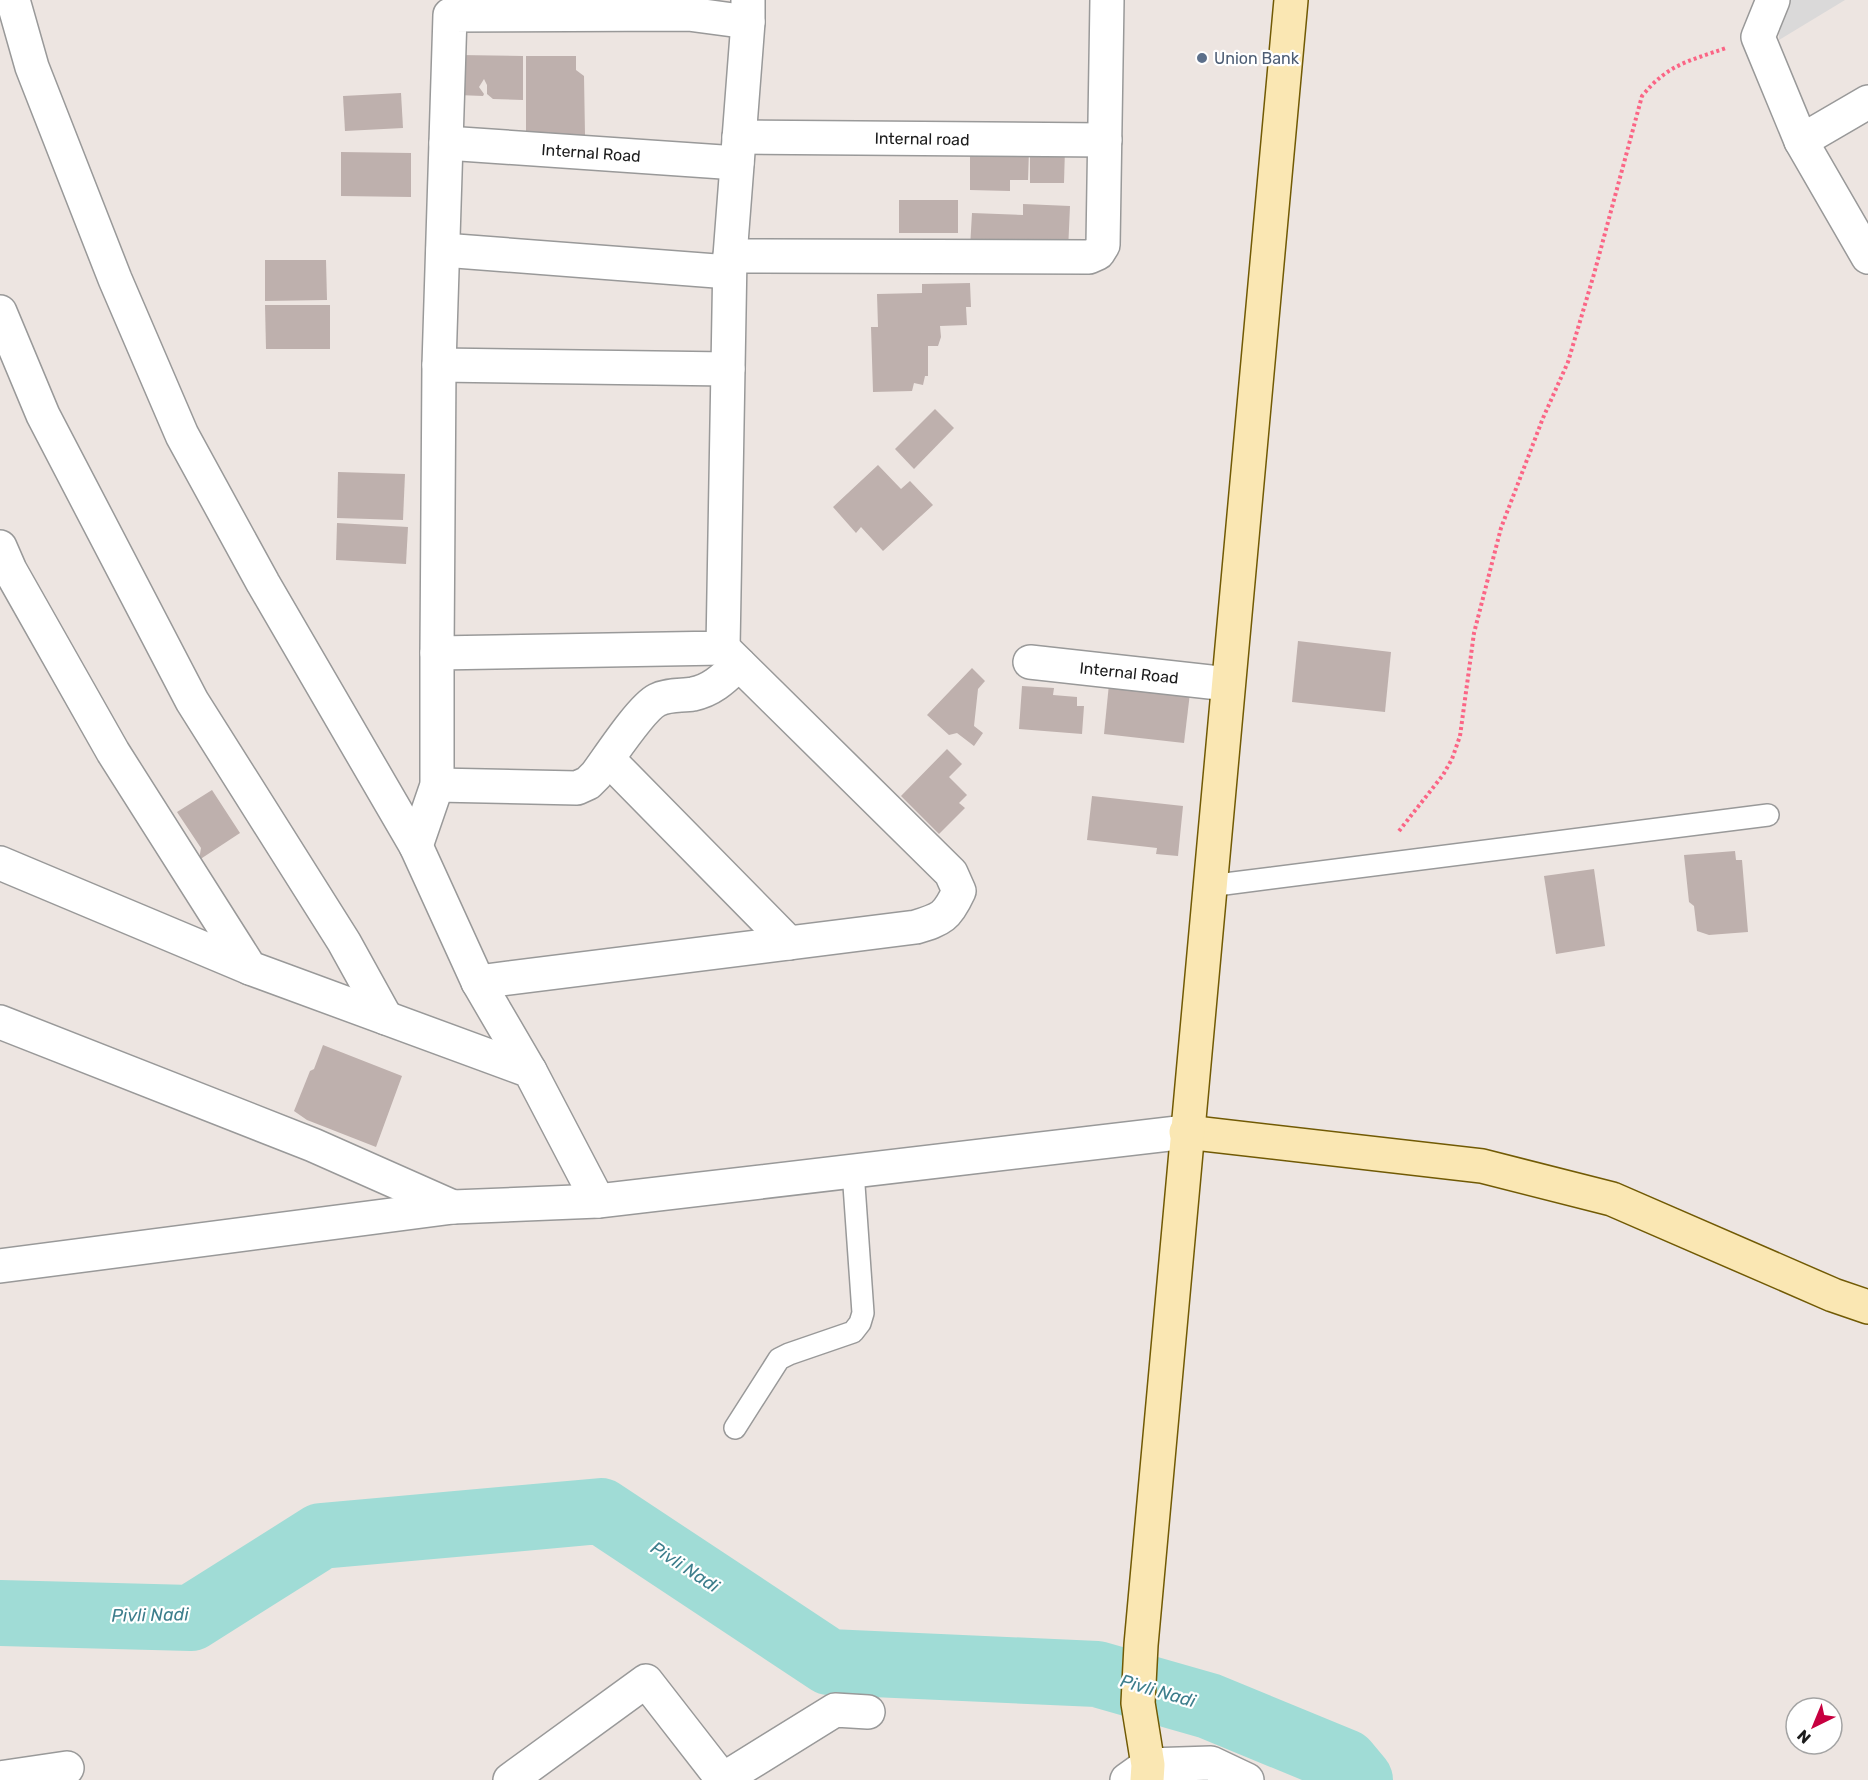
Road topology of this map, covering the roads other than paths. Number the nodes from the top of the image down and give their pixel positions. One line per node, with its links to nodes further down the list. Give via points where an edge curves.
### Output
1 (13, 0): 26 (street, via 40,88 182,435)
2 (1107, 0): 8 (street)
3 (1291, 0): 22 (street)
4 (1773, 0): 9 (street, via 1758,37)
5 (689, 7): 6 (street); 10 (street, via 450,15)
6 (748, 11): 11 (street)
7 (1868, 102): 9 (street)
8 (1105, 140): 11 (street, Internal road); 14 (street, via 1103,245 1089,257)
9 (1801, 141): 13 (street)
10 (446, 143): 11 (street, Internal Road); 12 (street)
11 (738, 150): 14 (street)
12 (443, 250): 14 (street); 16 (street)
13 (1868, 257)
14 (729, 264): 17 (street)
15 (0, 312): 32 (street, via 43,415 192,701 344,942)
16 (439, 365): 17 (street); 19 (street)
17 (728, 369): 20 (street)
18 (0, 547): 30 (street, via 113,752)
19 (437, 653): 20 (street); 24 (street)
20 (731, 656): 23 (street, via 709,690 672,695 656,700 644,710); 29 (street, via 951,873 959,891 951,909 938,920 916,927)
21 (1030, 662): 22 (street, Internal Road)
22 (1228, 684): 28 (street)
23 (608, 759): 24 (street, via 588,783 576,788); 29 (street)
24 (437, 785): 26 (street)
25 (1768, 815): 28 (lane)
26 (416, 846): 31 (street)
27 (0, 862): 30 (street)
28 (1209, 886): 35 (street)
29 (789, 943): 31 (street)
30 (250, 968): 32 (street)
31 (478, 982): 34 (street)
32 (386, 1018): 34 (street)
33 (0, 1022): 38 (street, via 313,1145)
34 (531, 1071): 37 (street)
35 (1186, 1132): 36 (street); 40 (street, via 1482,1166 1612,1199); 44 (street, via 1141,1645)
36 (853, 1171): 37 (street); 41 (lane, via 863,1313 860,1323 853,1332 779,1359)
37 (598, 1201): 38 (street)
38 (453, 1207): 39 (street)
39 (0, 1266)
40 (1868, 1307)
41 (735, 1428)
42 (868, 1712): 47 (street, via 835,1710)
43 (67, 1768): 45 (street)
44 (1140, 1775): 48 (street, via 1212,1763)
45 (0, 1778)
46 (510, 1780): 47 (street, via 646,1681)
47 (723, 1780)
48 (1247, 1780)

